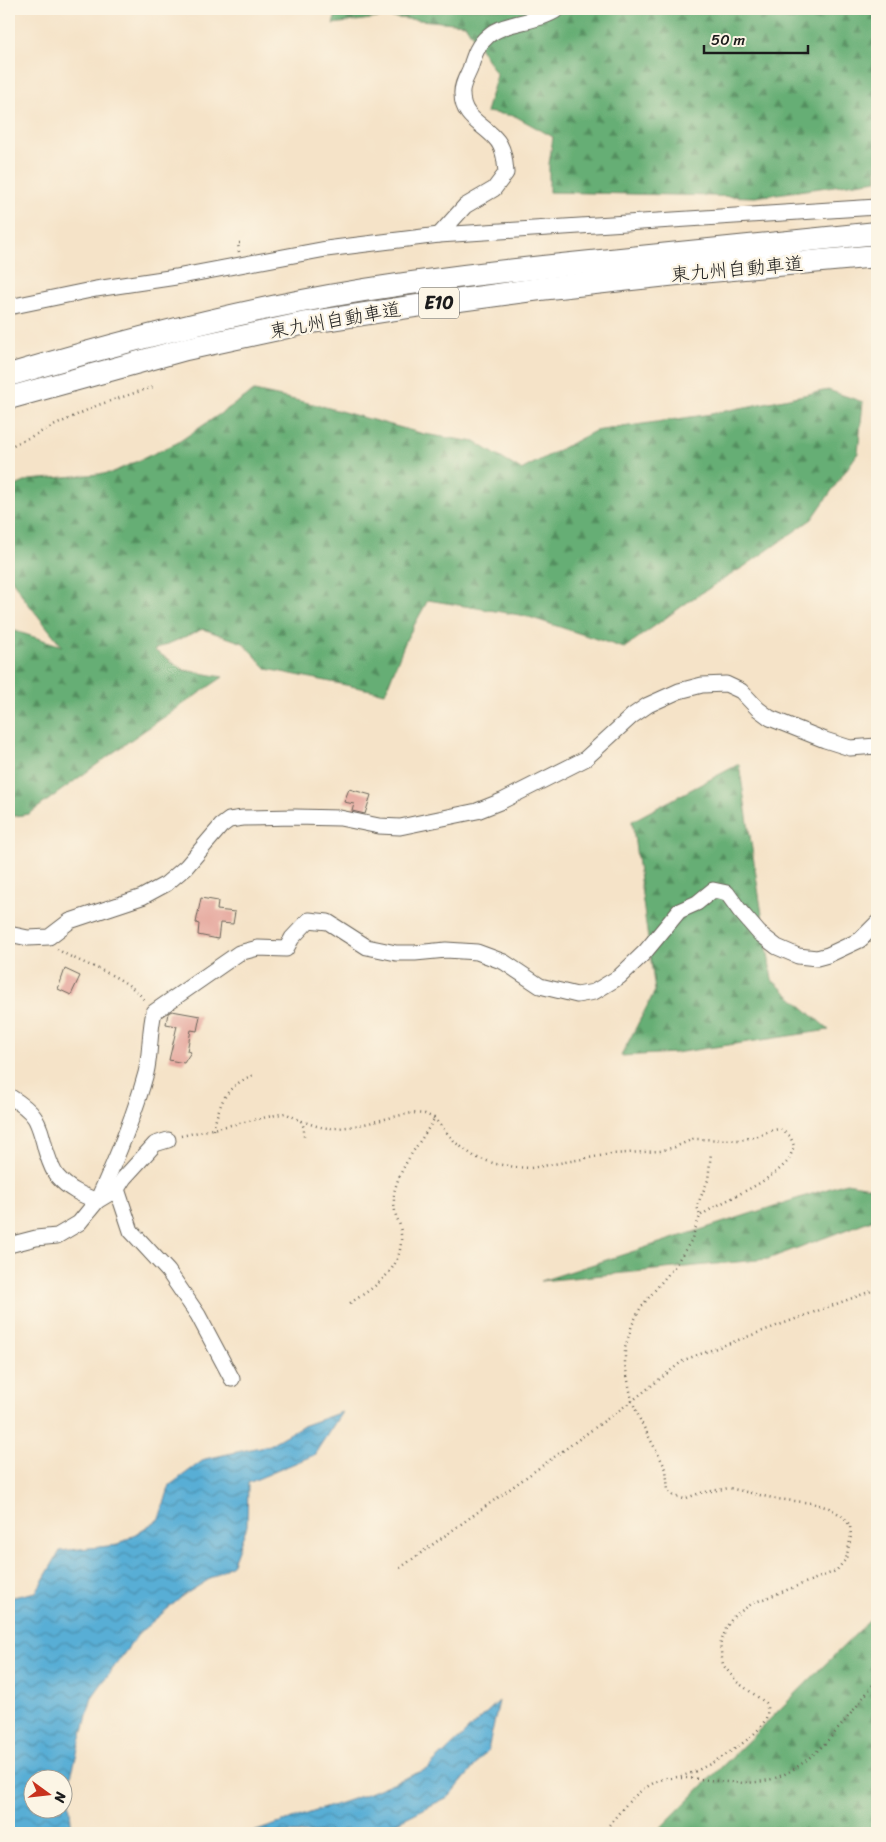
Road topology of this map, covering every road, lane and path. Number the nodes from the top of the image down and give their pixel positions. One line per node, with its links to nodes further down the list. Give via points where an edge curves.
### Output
1 (558, 9): 4 (street, via 552,14 490,34 478,46 461,93 464,109 472,120 495,138 504,155 506,173 494,188 465,206)
2 (877, 206): 4 (street)
3 (877, 233): 7 (highway, 東九州自動車道 / E10, via 406,284 296,302 81,353)
4 (439, 235): 6 (street, via 326,249 96,289)
5 (877, 256): 9 (highway, 東九州自動車道 / E10, via 540,290 306,323 186,349)
6 (9, 308)
7 (9, 374)
8 (156, 386): 10 (path, via 98,406)
9 (9, 398)
10 (9, 447)
11 (877, 746): 14 (street, via 850,748 825,740 770,718 741,691 726,684 702,685 678,691 648,705 585,759 477,811 400,827 340,818 229,820 166,884 142,897 70,921)
12 (877, 923): 15 (street, via 860,940 828,956 798,956 777,947 759,933 727,893 713,890 679,912 620,977 594,992 577,995 540,986 504,962 477,952 396,953 367,946 328,922 309,920 286,949 258,948 239,953)
13 (9, 934): 14 (street, via 28,938)
14 (49, 937): 15 (path, via 56,948 115,976 139,993)
15 (154, 1012): 25 (street, via 146,1073 132,1117)
16 (253, 1075): 20 (path, via 228,1091)
17 (9, 1096): 25 (street, via 25,1106 40,1125 56,1176 72,1190)
18 (434, 1118): 19 (path, via 413,1113 341,1128); 26 (path, via 456,1143 475,1157 496,1164 531,1168 611,1154 660,1151 693,1139 740,1140 780,1129 790,1136 794,1146 787,1162 753,1187); 29 (path, via 410,1156 394,1190 402,1240 399,1258 394,1268 379,1282)
19 (301, 1121): 20 (path, via 285,1113); 21 (path)
20 (213, 1130): 22 (path)
21 (304, 1138)
22 (168, 1140): 24 (street, via 155,1144)
23 (711, 1152): 26 (path, via 708,1180 697,1206)
24 (117, 1189): 25 (street); 30 (street, via 131,1231 168,1271 198,1315)
25 (97, 1201): 27 (street, via 79,1223 57,1236)
26 (700, 1216): 31 (path, via 690,1241 641,1307 632,1325 625,1348)
27 (9, 1245)
28 (877, 1289): 31 (path, via 684,1360)
29 (350, 1303)
30 (232, 1379)
31 (632, 1401): 32 (path); 34 (path, via 666,1469 668,1491 674,1496 684,1499 729,1488 829,1508 844,1517 850,1526 846,1559 836,1571 754,1603 734,1616 723,1634 721,1654 726,1670 767,1706 765,1721 751,1736 716,1760 695,1772)
32 (400, 1568)
33 (877, 1680): 34 (path, via 838,1729 810,1757 786,1774 760,1782 729,1784)
34 (671, 1778): 35 (path, via 646,1786 626,1804)
35 (603, 1833)

